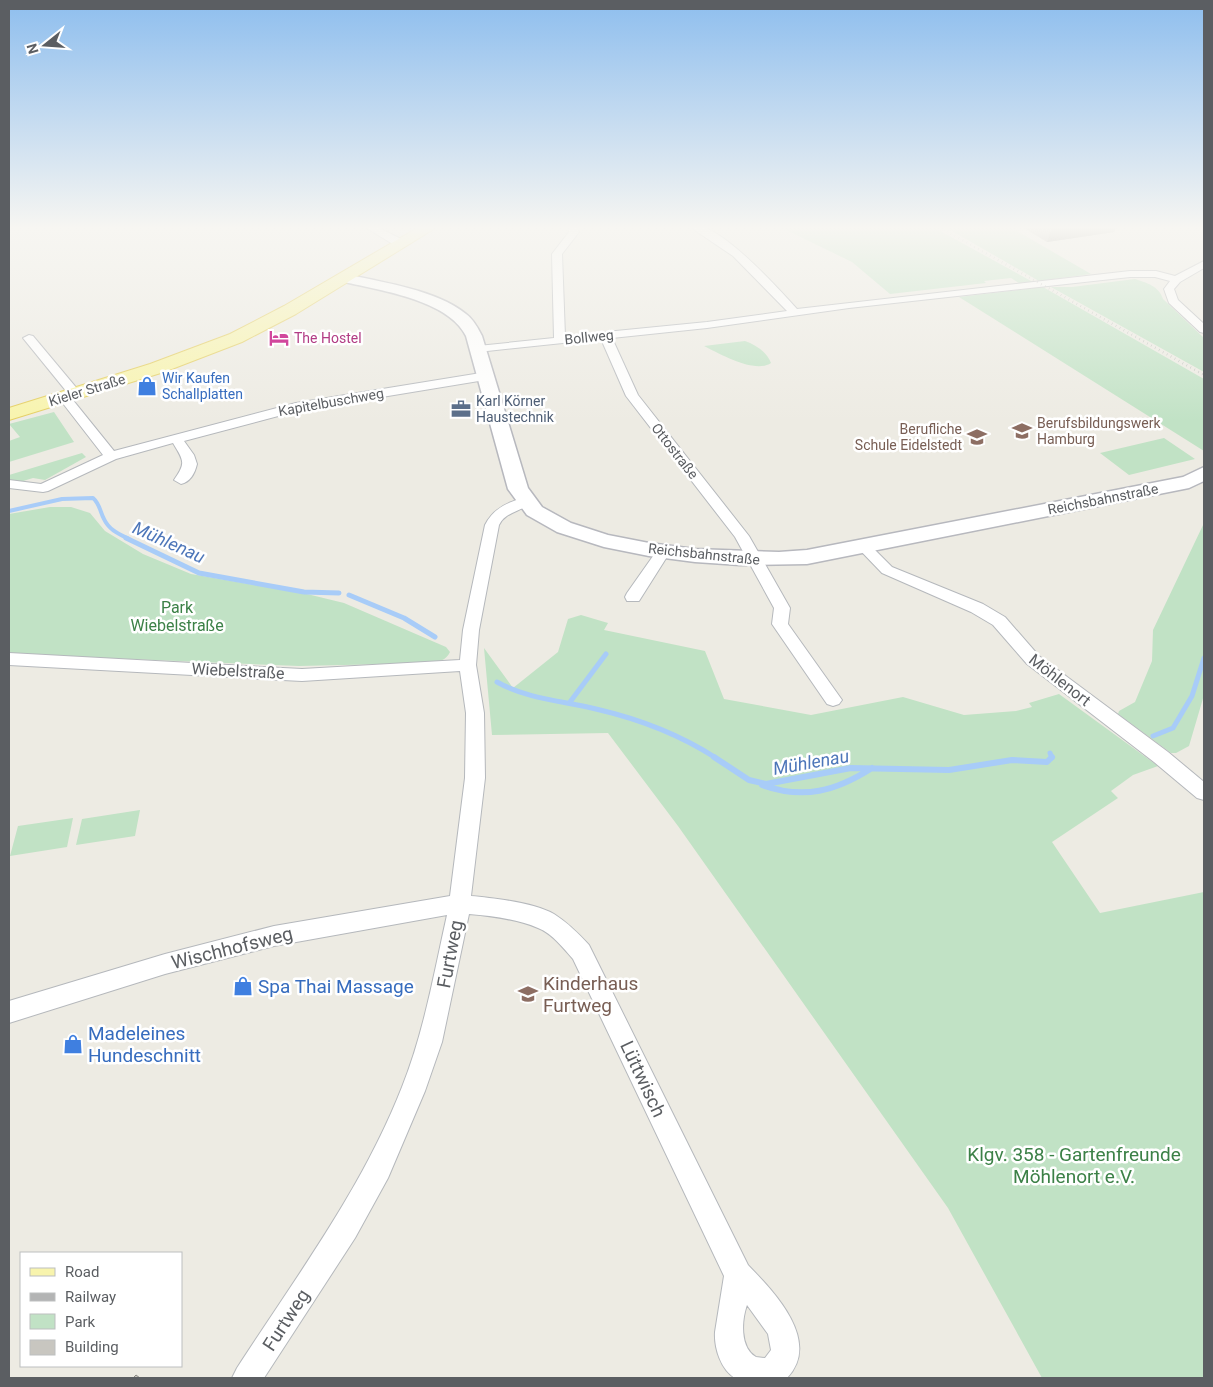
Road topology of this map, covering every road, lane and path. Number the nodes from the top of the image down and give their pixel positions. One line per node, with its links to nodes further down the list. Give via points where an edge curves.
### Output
1 (321, 292): 14 (main road, Kieler Straße, via 236,338)
2 (394, 292): 12 (street, via 452,311 466,322)
3 (558, 292): 11 (street)
4 (774, 292): 7 (street)
5 (973, 292): 7 (street, Bollweg)
6 (1170, 292): 8 (street, via 1171,298)
7 (794, 312): 9 (street, Bollweg)
8 (1204, 330)
9 (605, 336): 11 (street, Bollweg); 24 (street, Ottostraße, via 632,396 742,536)
10 (29, 338): 14 (street)
11 (560, 340): 12 (street, Bollweg)
12 (478, 348): 13 (street)
13 (486, 376): 16 (street, Kapitelbuschweg, via 296,407); 21 (street)
14 (69, 396): 15 (main road, Kieler Straße); 17 (street)
15 (9, 414)
16 (177, 439): 17 (street, Kapitelbuschweg); 19 (street, via 191,463 190,471)
17 (111, 456): 20 (street, Kapitelbuschweg, via 43,488)
18 (1204, 473): 22 (street, Reichsbahnstraße, via 1189,482)
19 (181, 480)
20 (9, 484)
21 (524, 502): 23 (street, Reichsbahnstraße, via 568,530); 27 (street, Furtweg, via 503,510 492,525 471,630)
22 (863, 546): 24 (street, Reichsbahnstraße, via 807,557); 29 (street, Möhlenort, via 887,570 977,608 999,622 1033,660)
23 (662, 552): 24 (street, Reichsbahnstraße); 25 (street)
24 (755, 560): 28 (street, Ottostraße, via 782,608 780,624)
25 (633, 597)
26 (9, 659): 27 (street, Wiebelstraße, via 302,675)
27 (468, 665): 30 (street, Furtweg, via 474,713 475,778)
28 (833, 700)
29 (1204, 793)
30 (460, 904): 31 (street, Wischhofsweg, via 274,936 165,964); 32 (street, Lüttwisch, via 499,908 545,920 564,933 581,952); 33 (street, Furtweg, via 430,1042 397,1129 379,1169 345,1228)
31 (9, 1012)
32 (738, 1275)
33 (247, 1378)

